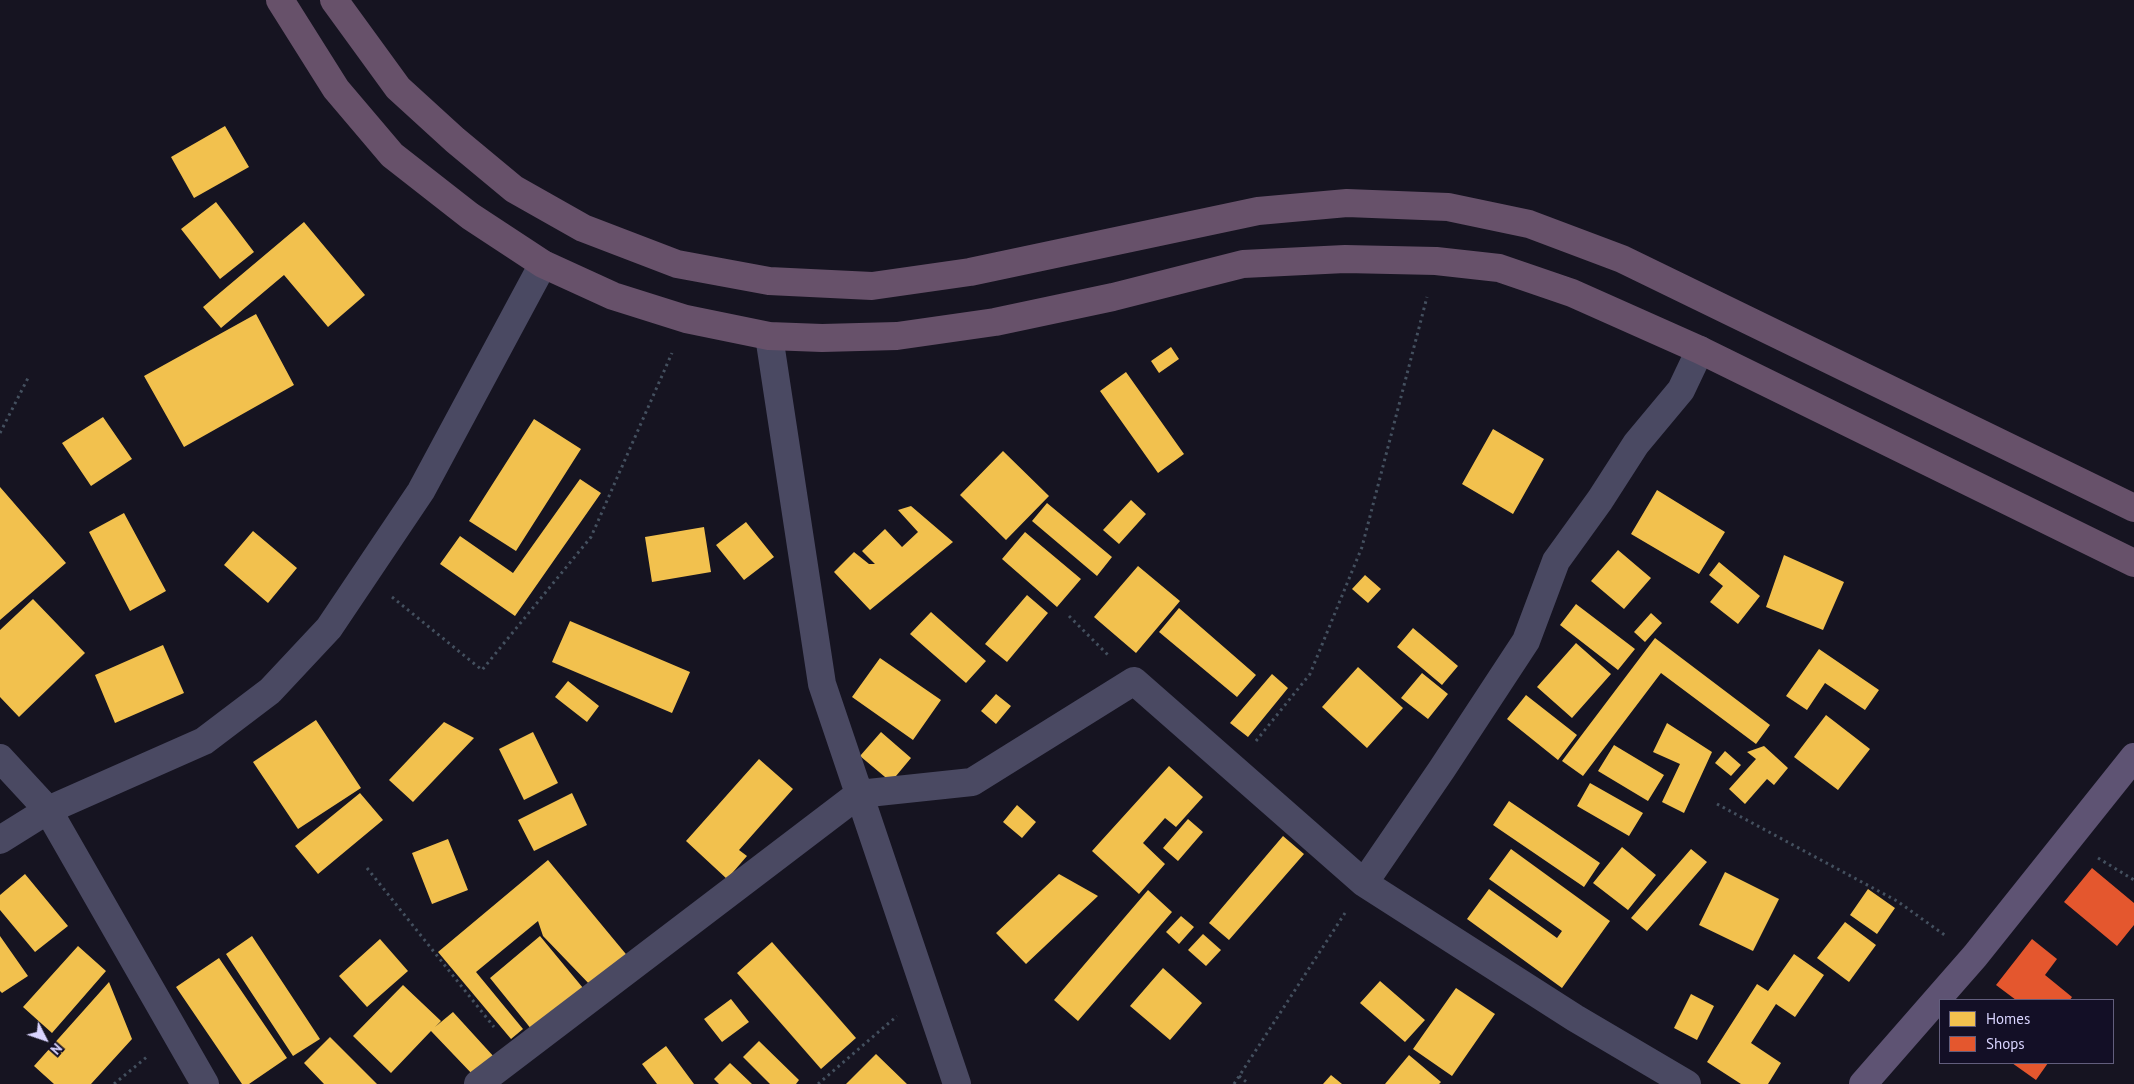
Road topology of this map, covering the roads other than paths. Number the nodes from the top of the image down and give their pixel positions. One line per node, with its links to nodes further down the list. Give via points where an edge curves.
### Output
1 (280, 0): 3 (highway, via 336,89 392,155 470,216)
2 (334, 0): 6 (highway, via 398,88 514,189 583,228 677,264 769,281 872,286 970,272 1258,211 1347,203 1448,208 1530,224 1622,260)
3 (543, 264): 4 (highway, via 613,296 686,319); 11 (street, via 421,490 328,628 270,691 204,741)
4 (769, 336): 5 (highway, via 897,336 995,322 1113,298 1243,264 1345,259 1436,260 1508,271 1572,293); 10 (street, via 822,684)
5 (1700, 350): 7 (highway); 13 (street, via 1681,390 1636,444 1556,562 1526,641)
6 (2134, 508)
7 (2134, 563)
8 (2134, 757): 18 (main road, via 1975,956)
9 (0, 758): 11 (street)
10 (859, 794): 13 (street, via 972,782 1134,681); 15 (street); 16 (street)
11 (48, 810): 12 (street); 14 (street)
12 (0, 840)
13 (1364, 883): 17 (street, via 1575,1018)
14 (204, 1084)
15 (478, 1084)
16 (957, 1084)
17 (1687, 1084)
18 (1863, 1084)

